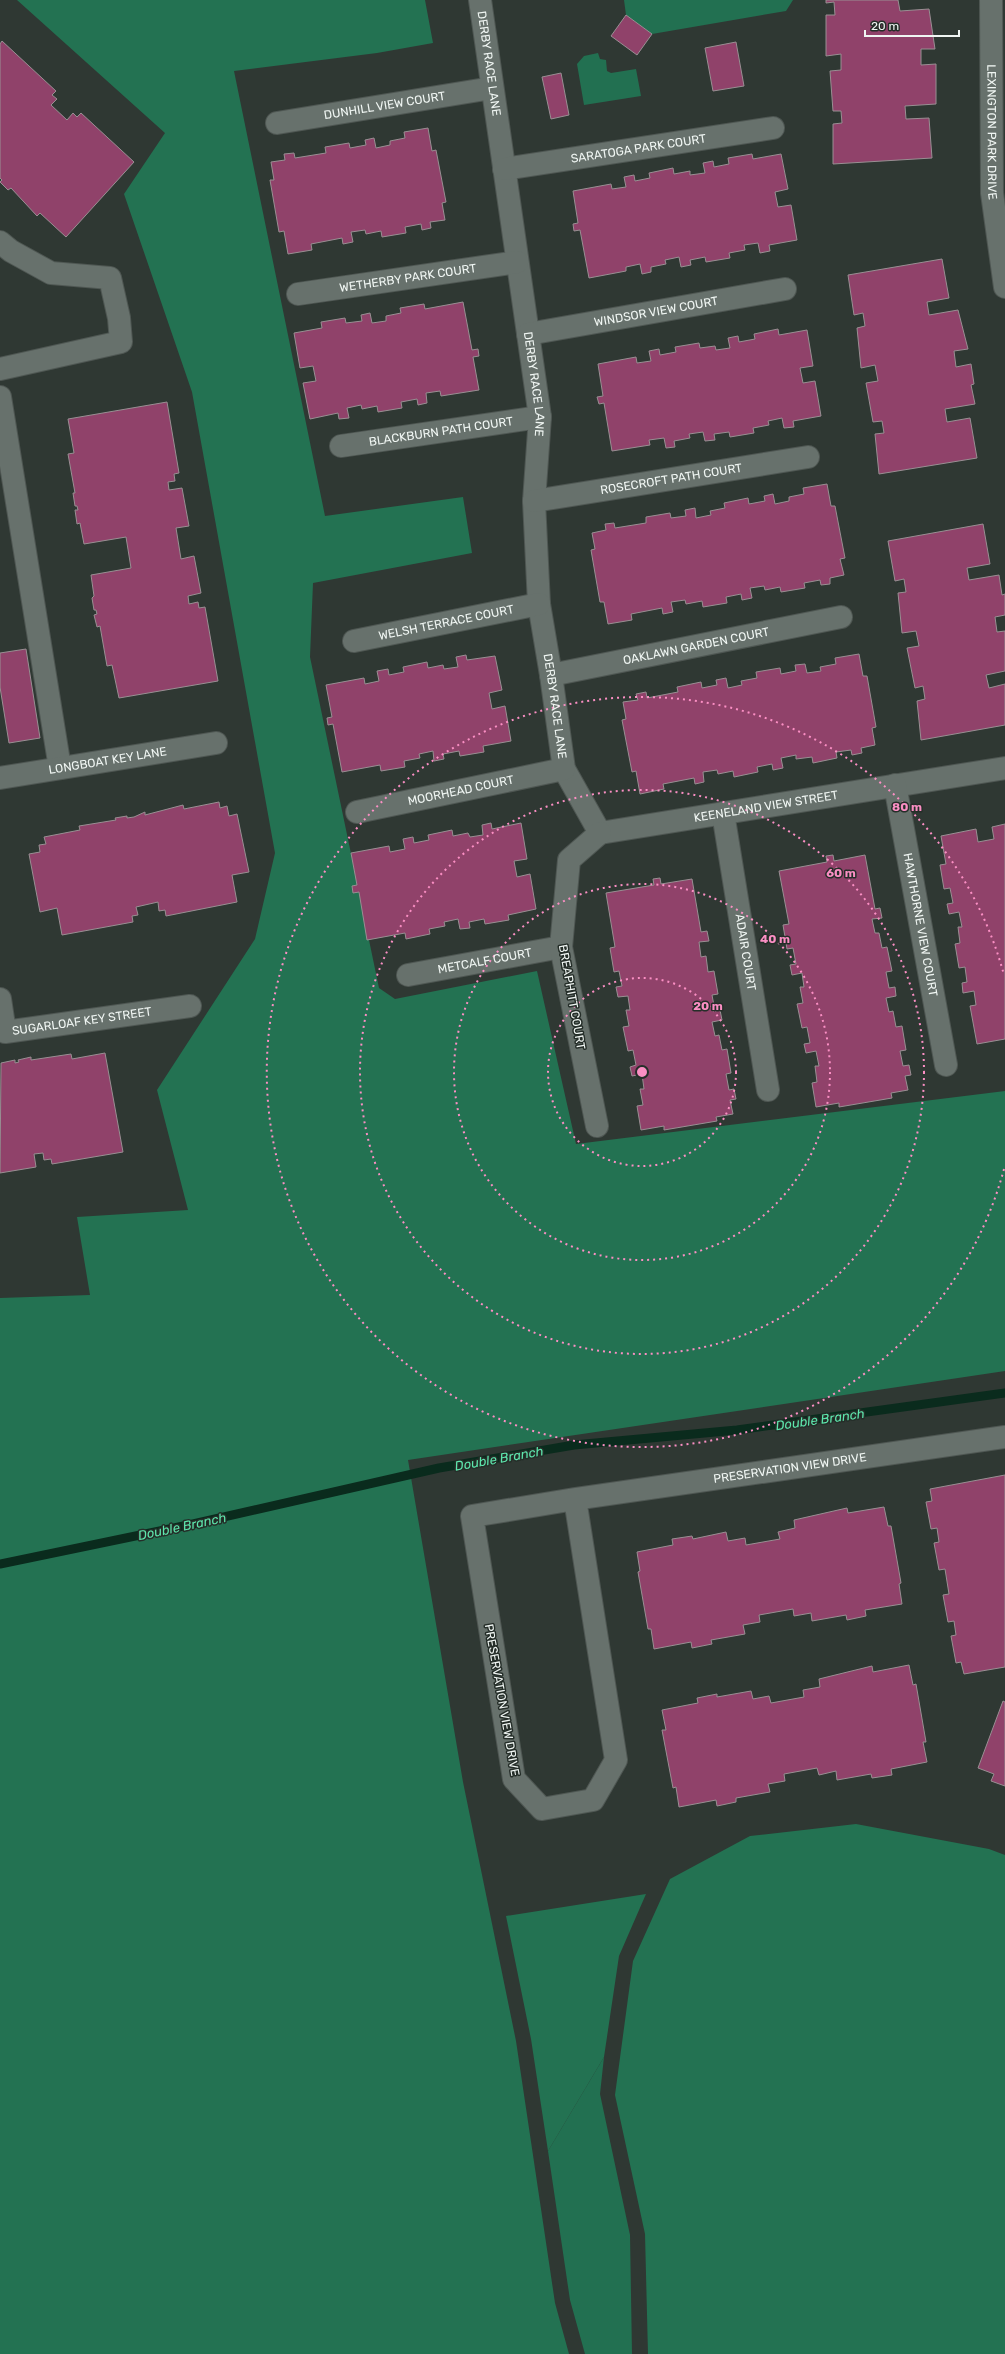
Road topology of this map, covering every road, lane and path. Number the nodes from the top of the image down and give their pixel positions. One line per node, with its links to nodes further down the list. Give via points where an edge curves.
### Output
1 (480, 0): 3 (street, DERBY RACE LANE)
2 (991, 0): 9 (street, LEXINGTON PARK DRIVE, via 992,193)
3 (492, 88): 4 (street, DUNHILL VIEW COURT); 6 (street, DERBY RACE LANE)
4 (277, 123)
5 (773, 128): 6 (street, SARATOGA PARK COURT)
6 (504, 169): 8 (street, DERBY RACE LANE)
7 (0, 242): 13 (street, via 51,273 110,278 119,318 121,342)
8 (517, 262): 11 (street, WETHERBY PARK COURT); 12 (street, DERBY RACE LANE)
9 (1005, 287)
10 (785, 289): 12 (street, WINDSOR VIEW COURT)
11 (298, 294)
12 (528, 334): 15 (street, DERBY RACE LANE)
13 (0, 369)
14 (0, 397): 24 (street)
15 (540, 417): 16 (street, BLACKBURN PATH COURT); 18 (street, DERBY RACE LANE)
16 (342, 446)
17 (808, 458): 18 (street, ROSECROFT PATH COURT)
18 (534, 501): 19 (street, DERBY RACE LANE)
19 (539, 604): 21 (street, WELSH TERRACE COURT); 22 (street, DERBY RACE LANE)
20 (840, 617): 22 (street, OAKLAWN GARDEN COURT)
21 (354, 641)
22 (551, 675): 26 (street, DERBY RACE LANE)
23 (216, 743): 24 (street, LONGBOAT KEY LANE)
24 (60, 768): 27 (street, LONGBOAT KEY LANE)
25 (1005, 768): 28 (street, KEENELAND VIEW STREET)
26 (564, 769): 29 (street, MOORHEAD COURT); 31 (street)
27 (0, 778)
28 (895, 785): 30 (street, KEENELAND VIEW STREET); 37 (street, HAWTHORNE VIEW COURT)
29 (358, 812)
30 (723, 813): 31 (street, KEENELAND VIEW STREET); 38 (street, ADAIR COURT)
31 (600, 833): 32 (street, BREAPHITT COURT, via 569,860)
32 (561, 947): 33 (street, METCALF COURT); 39 (street, BREAPHITT COURT)
33 (408, 975)
34 (0, 999): 36 (street, SUGARLOAF KEY STREET)
35 (190, 1006): 36 (street, SUGARLOAF KEY STREET)
36 (3, 1033)
37 (946, 1065)
38 (768, 1090)
39 (596, 1126)
40 (1005, 1437): 41 (street, PRESERVATION VIEW DRIVE)
41 (575, 1499): 41 (street, PRESERVATION VIEW DRIVE, via 616,1760 593,1800 542,1809 514,1779 472,1516)

